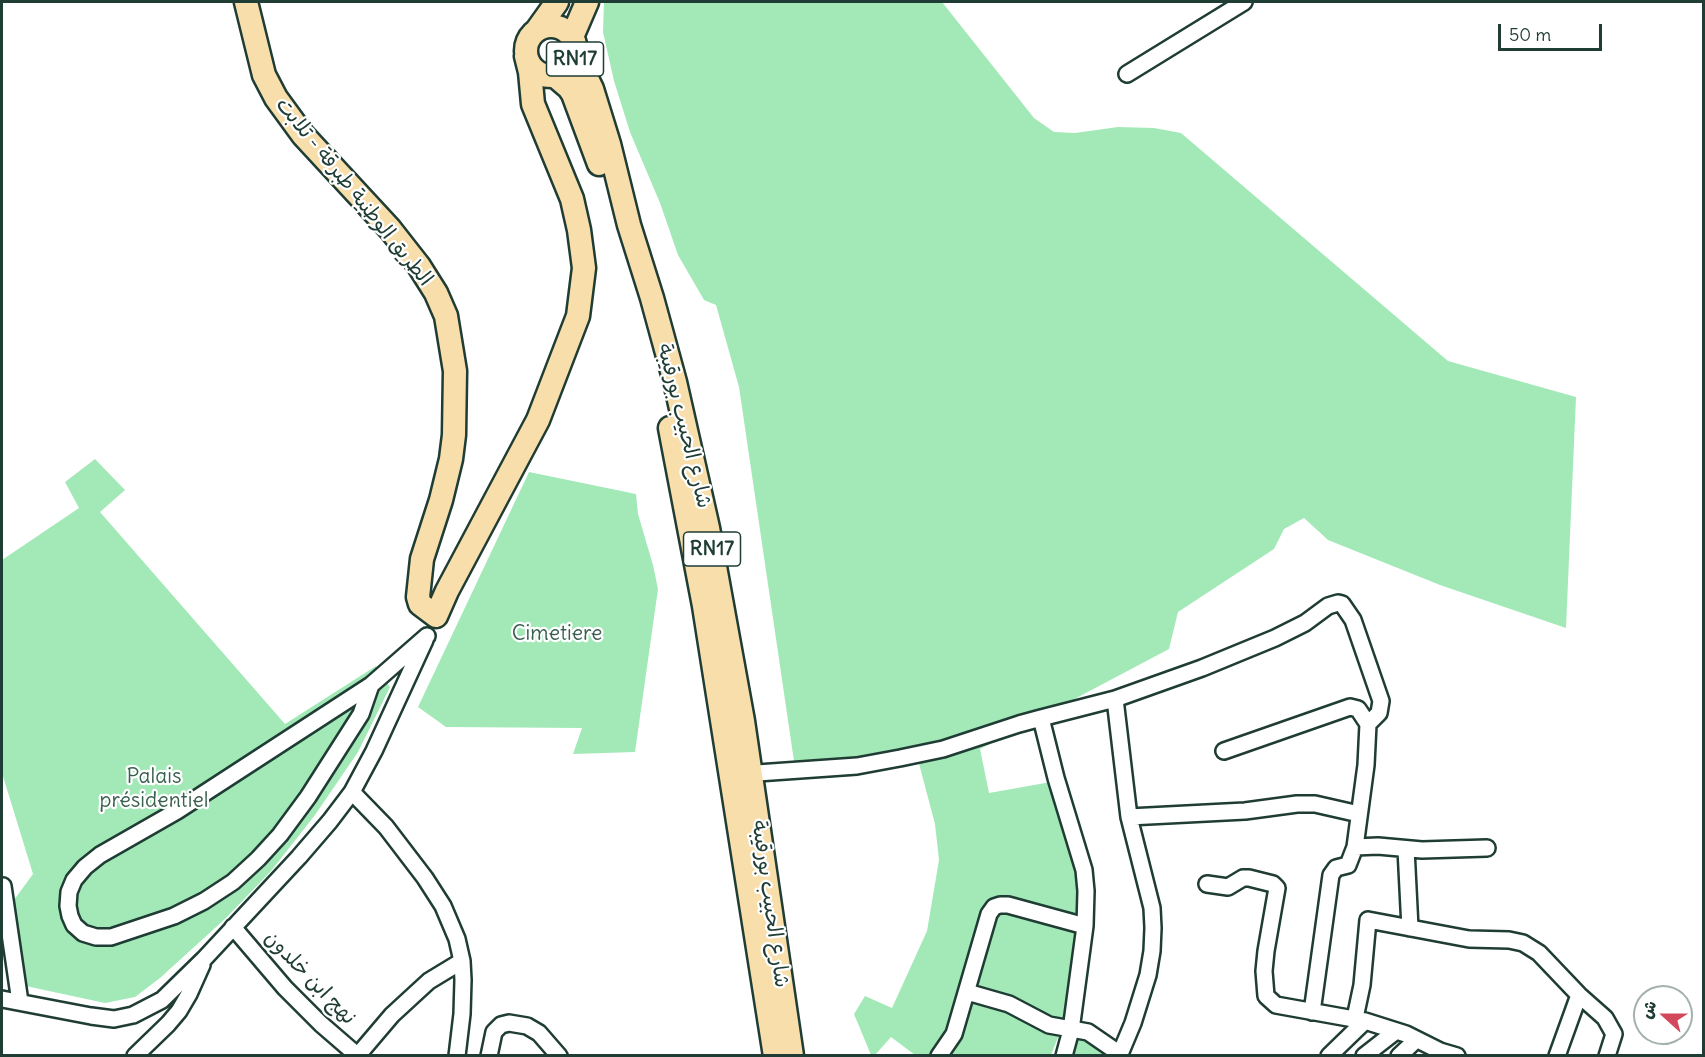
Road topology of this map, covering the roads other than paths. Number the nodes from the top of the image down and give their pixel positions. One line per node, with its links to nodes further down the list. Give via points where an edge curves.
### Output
1 (246, 2): 11 (main road, الطريق الوطنية طبرقة - تلابت, via 264,75 276,98 303,135 419,266 446,316 455,371 454,435 441,500)
2 (544, 2): 6 (street)
3 (557, 2): 6 (main road)
4 (587, 2): 7 (main road)
5 (1244, 2): 8 (street)
6 (531, 41): 7 (main road, RN17, via 544,27 560,27); 9 (main road, RN17, via 534,71); 10 (main road, RN17, via 533,104)
7 (574, 47): 9 (main road, RN17, via 568,70); 19 (main road, شارع الحبيب بورقيبة / RN17, via 592,88 609,144 675,382 708,528)
8 (1126, 74)
9 (552, 76): 10 (main road, RN17); 19 (main road, شارع الحبيب بورقيبة / RN17, via 573,94 597,156 639,300 663,393)
10 (543, 124): 12 (main road, RN17, via 572,199 579,230 584,268 578,316 538,420)
11 (422, 559): 12 (main road, via 432,578); 13 (main road, الطريق الوطنية طبرقة - تلابت, via 418,597)
12 (447, 591): 13 (main road, RN17)
13 (432, 626): 14 (street); 20 (street)
14 (370, 685): 14 (street, via 85,867 69,892 68,906 74,925 96,938 111,937 174,916 233,882 279,835 308,796 362,714)
15 (1115, 699): 16 (street); 17 (street, via 1289,632 1338,603 1353,620 1381,701 1379,713); 22 (street)
16 (1041, 718): 19 (street, via 943,749 900,758 813,770); 28 (street, via 1084,870)
17 (1368, 724): 18 (street, via 1358,709 1350,707); 21 (street)
18 (1224, 751)
19 (741, 774): 48 (main road, شارع الحبيب بورقيبة / RN17); 49 (main road, شارع الحبيب بورقيبة / RN17)
20 (352, 792): 29 (street, via 299,857); 32 (street, via 386,827 425,878 458,939)
21 (1359, 814): 22 (street, via 1297,804); 23 (street)
22 (1129, 817): 43 (street, via 1152,908 1152,951 1141,1000)
23 (1355, 847): 25 (street); 36 (street, via 1348,865 1336,868 1330,875)
24 (1487, 848): 25 (street)
25 (1406, 849): 30 (street)
26 (1207, 884): 36 (street, via 1228,887 1249,878 1277,886 1266,951 1266,996 1276,1005)
27 (3, 886): 35 (street)
28 (1084, 926): 33 (street, via 1008,905 994,907 988,915); 38 (street)
29 (233, 927): 31 (street); 42 (street, نهج ابن خلدون, via 285,988)
30 (1410, 928): 34 (street, via 1469,939 1523,943 1539,953); 37 (street, via 1368,920)
31 (204, 959): 35 (street, via 162,1000 133,1015 92,1016); 44 (street, via 179,1011)
32 (462, 961): 42 (street, via 429,981 392,1015); 45 (street)
33 (967, 992): 38 (street, via 1009,1004 1049,1025); 50 (street, via 954,1034)
34 (1579, 995): 56 (street); 57 (street, via 1605,1018 1614,1034)
35 (8, 1002)
36 (1312, 1012): 37 (street)
37 (1360, 1020): 39 (street); 52 (street)
38 (1071, 1030): 43 (street, via 1088,1032); 51 (street)
39 (1396, 1031): 40 (street); 53 (street)
40 (1416, 1040): 41 (street); 54 (street)
41 (1438, 1053): 55 (street)
42 (358, 1055)
43 (1121, 1055)
44 (135, 1056)
45 (457, 1056)
46 (489, 1056): 47 (street, via 494,1032 509,1023 539,1033)
47 (559, 1056)
48 (775, 1056)
49 (792, 1056)
50 (939, 1056)
51 (1064, 1056)
52 (1329, 1056)
53 (1365, 1056)
54 (1400, 1056)
55 (1457, 1056)
56 (1557, 1056)
57 (1607, 1056)

